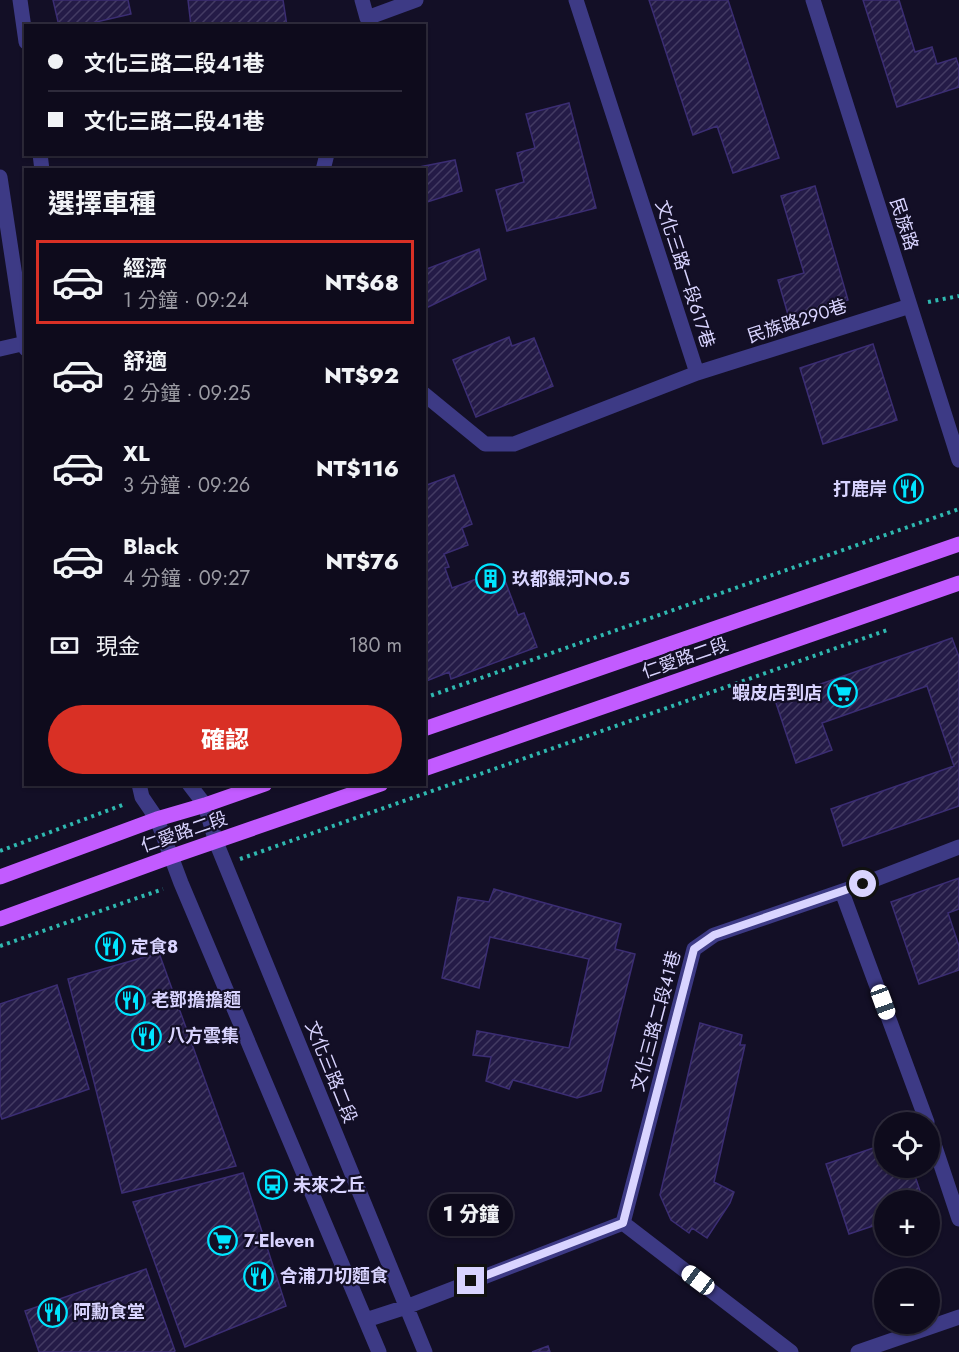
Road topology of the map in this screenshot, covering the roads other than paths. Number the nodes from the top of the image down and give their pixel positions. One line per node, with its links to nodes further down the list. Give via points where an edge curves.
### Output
1 (20, 0): 7 (street)
2 (362, 0): 6 (street)
3 (416, 0): 6 (street)
4 (576, 0): 13 (street, 文化三路一段617巷)
5 (813, 0): 9 (street, 民族路)
6 (365, 22)
7 (24, 28)
8 (0, 177): 10 (street)
9 (910, 306): 13 (street, 民族路290巷); 15 (street, 民族路)
10 (24, 338)
11 (24, 345): 12 (street)
12 (0, 349)
13 (697, 373): 14 (street, 文化三路一段617巷, via 514,444 485,444)
14 (426, 395)
15 (959, 460)
16 (959, 544): 18 (main road, 仁愛路二段)
17 (959, 583): 19 (main road, 仁愛路二段)
18 (426, 728)
19 (426, 768)
20 (191, 786): 24 (street)
21 (259, 786): 24 (main road, 仁愛路二段)
22 (375, 786): 26 (main road, 仁愛路二段)
23 (140, 791): 25 (street)
24 (205, 805): 25 (main road, 仁愛路二段); 26 (street, 文化三路二段)
25 (157, 819): 28 (street); 29 (main road, 仁愛路二段)
26 (216, 842): 28 (main road, 仁愛路二段); 36 (street, 文化三路二段)
27 (959, 847): 30 (street, 文化三路二段41巷)
28 (170, 857): 31 (main road, 仁愛路二段); 38 (street)
29 (0, 877)
30 (842, 892): 32 (street); 35 (street, 文化三路二段41巷, via 714,935 694,949)
31 (0, 919)
32 (923, 1112)
33 (940, 1162): 34 (street)
34 (959, 1219)
35 (623, 1223): 36 (street); 41 (street)
36 (406, 1307): 38 (street); 40 (street, 文化三路二段)
37 (959, 1317): 42 (street)
38 (366, 1320): 39 (street)
39 (379, 1352)
40 (425, 1352)
41 (791, 1352)
42 (858, 1352)

